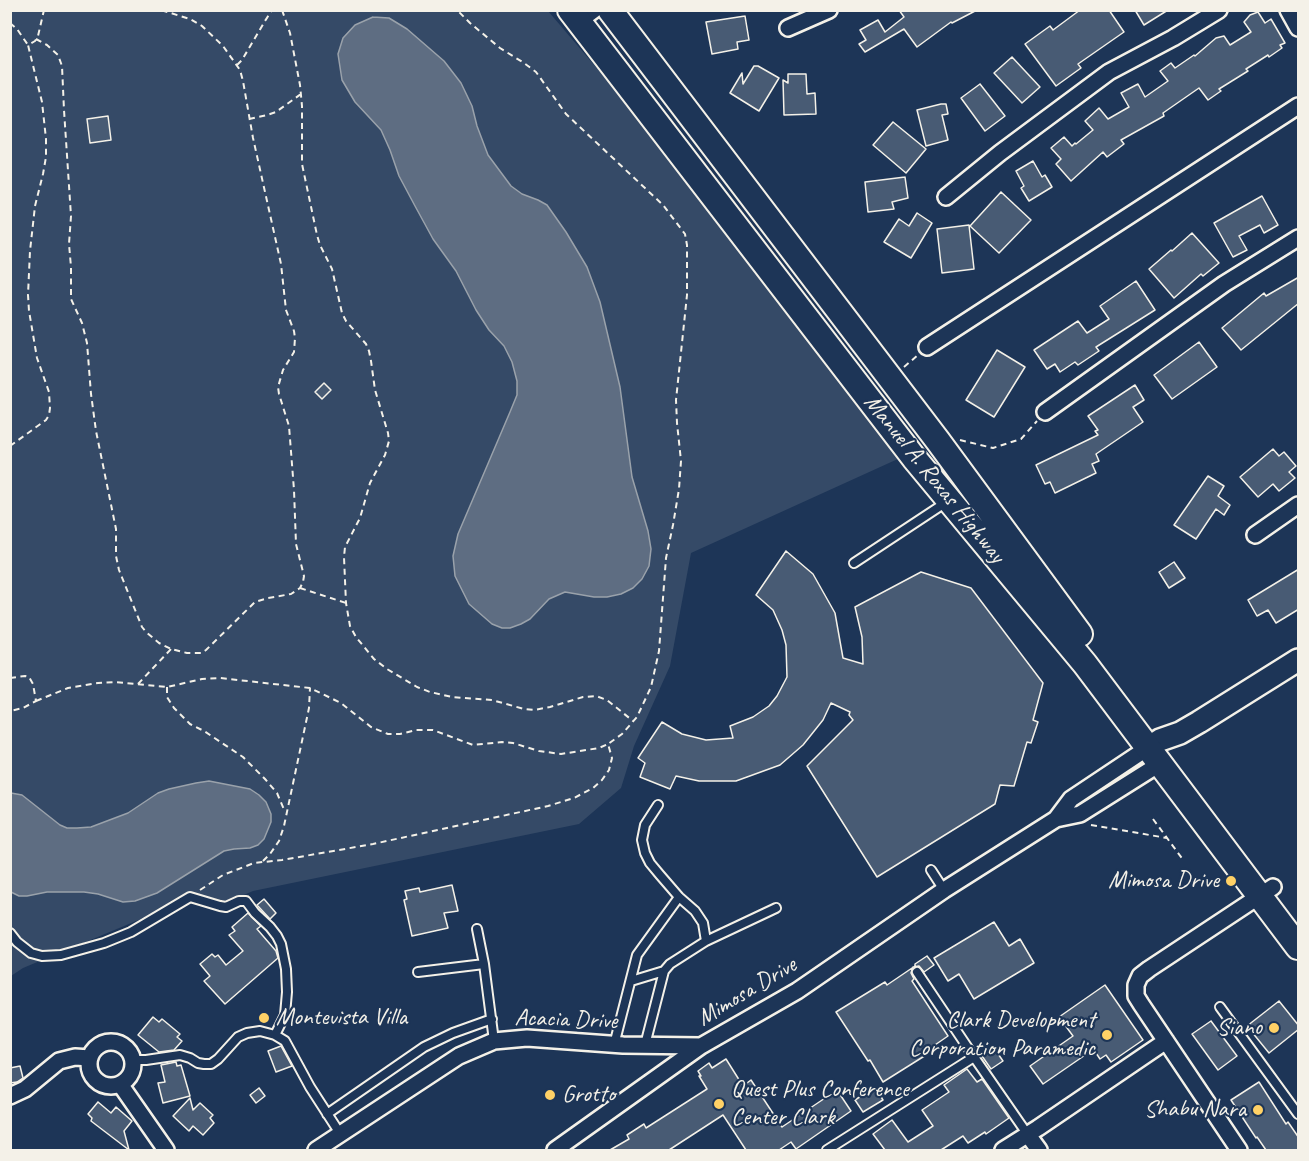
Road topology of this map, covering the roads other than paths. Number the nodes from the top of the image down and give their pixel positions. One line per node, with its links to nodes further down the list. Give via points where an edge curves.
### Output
1 (610, 10): 18 (main road, Manuel A. Roxas Highway, via 938,441)
2 (829, 10): 6 (street)
3 (1219, 10): 9 (street, via 1110,72)
4 (1288, 10): 7 (street)
5 (581, 14): 13 (main road, Manuel A. Roxas Highway)
6 (788, 28)
7 (1299, 28)
8 (1299, 106): 11 (street)
9 (946, 197)
10 (1299, 238): 12 (street, via 1224,284)
11 (927, 347)
12 (1045, 412)
13 (949, 500): 16 (lane); 18 (main road, Manuel A. Roxas Highway, via 1085,664)
14 (1299, 506): 15 (street)
15 (1255, 535)
16 (854, 563)
17 (1299, 660): 18 (street)
18 (1164, 748): 20 (street, Mimosa Drive, via 1071,799); 20 (street, Mimosa Drive, via 1080,814); 23 (main road, Manuel A. Roxas Highway)
19 (658, 805): 24 (lane, via 645,825 642,840 650,863)
20 (1056, 819): 22 (street, Mimosa Drive)
21 (931, 870): 22 (lane)
22 (944, 890): 43 (street, Mimosa Drive, via 797,991)
23 (1267, 891): 26 (main road, Manuel A. Roxas Highway); 30 (main road, Manuel A. Roxas Highway); 40 (street, via 1140,976 1136,996)
24 (679, 897): 29 (lane, via 703,923); 35 (lane, via 637,955)
25 (776, 908): 29 (lane)
26 (1299, 920)
27 (477, 929): 31 (lane)
28 (10, 933): 38 (lane, via 31,953 61,955 131,932 190,897 226,907 246,902 277,936 286,969 285,1015)
29 (706, 941): 32 (lane)
30 (1299, 947)
31 (484, 964): 33 (lane); 37 (lane)
32 (664, 971): 35 (lane); 42 (lane)
33 (418, 972)
34 (917, 972): 44 (lane)
35 (631, 981): 41 (lane)
36 (1220, 1007): 50 (lane)
37 (492, 1019): 39 (lane); 49 (lane, via 424,1047)
38 (275, 1035): 46 (lane, via 260,1031 238,1037 211,1064 180,1055); 49 (lane, via 285,1041)
39 (494, 1041): 41 (street, Acacia Drive, via 527,1038); 51 (street, Acacia Drive, via 459,1056)
40 (1166, 1041): 52 (street); 53 (street)
41 (614, 1045): 42 (street, Acacia Drive)
42 (645, 1046): 43 (street, Acacia Drive)
43 (701, 1046): 56 (street, Mimosa Drive)
44 (974, 1057): 52 (lane); 57 (lane)
45 (90, 1058): 46 (street, via 98,1046 112,1042 125,1048); 47 (street, via 93,1078 106,1085); 48 (street, via 59,1061 25,1089)
46 (132, 1060): 47 (street, via 130,1074)
47 (120, 1084): 54 (street)
48 (10, 1096)
49 (327, 1114): 51 (lane)
50 (1299, 1114)
51 (340, 1135): 55 (street, Acacia Drive)
52 (1028, 1135): 58 (street); 59 (street)
53 (1235, 1149)
54 (166, 1150)
55 (316, 1150)
56 (555, 1150)
57 (827, 1150)
58 (1003, 1150)
59 (1039, 1150)

